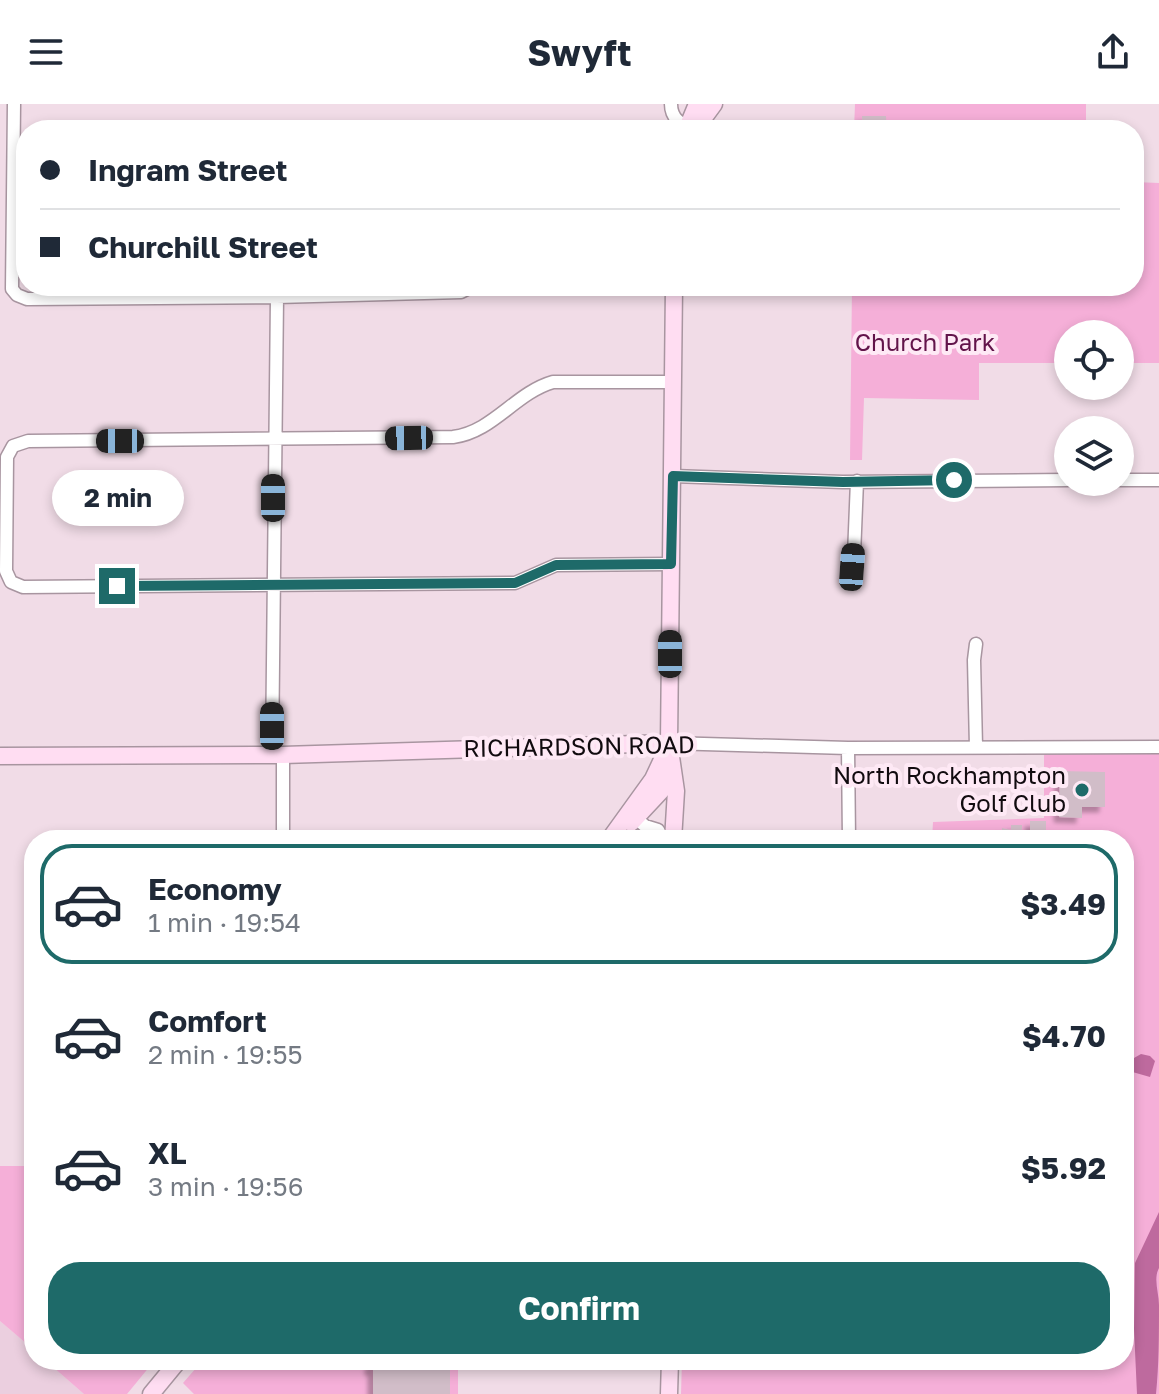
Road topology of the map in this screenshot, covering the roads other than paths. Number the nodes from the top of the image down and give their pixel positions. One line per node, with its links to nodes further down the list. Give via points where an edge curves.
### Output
1 (714, 104): 2 (street)
2 (699, 120)
3 (16, 214): 4 (street)
4 (16, 294)
5 (20, 296): 8 (street)
6 (314, 296): 8 (street)
7 (674, 296): 9 (street)
8 (277, 297): 10 (street)
9 (674, 382): 10 (street, via 553,382 521,396 467,436); 11 (street)
10 (274, 440): 18 (street); 18 (street, via 13,446 7,457 6,571 16,585)
11 (673, 476): 15 (street); 16 (street)
12 (1054, 480): 15 (street)
13 (1134, 480): 14 (street)
14 (1159, 480)
15 (857, 481): 17 (street)
16 (671, 564): 18 (street, via 556,565 515,583); 20 (street)
17 (853, 580)
18 (273, 585): 24 (street)
19 (976, 644): 21 (street)
20 (669, 743): 23 (street, RICHARDSON ROAD); 24 (street, RICHARDSON ROAD); 26 (street); 27 (street)
21 (976, 747): 22 (street, RICHARDSON ROAD); 23 (street, RICHARDSON ROAD)
22 (1159, 747)
23 (848, 748): 32 (street)
24 (277, 755): 25 (street, RICHARDSON ROAD); 28 (street)
25 (0, 756)
26 (672, 771): 27 (street, via 661,791); 31 (street)
27 (633, 815): 29 (street); 30 (street)
28 (282, 830)
29 (620, 830)
30 (658, 830)
31 (674, 830)
32 (849, 830)
33 (171, 1370): 35 (street)
34 (670, 1370): 36 (street)
35 (151, 1394)
36 (669, 1394)

